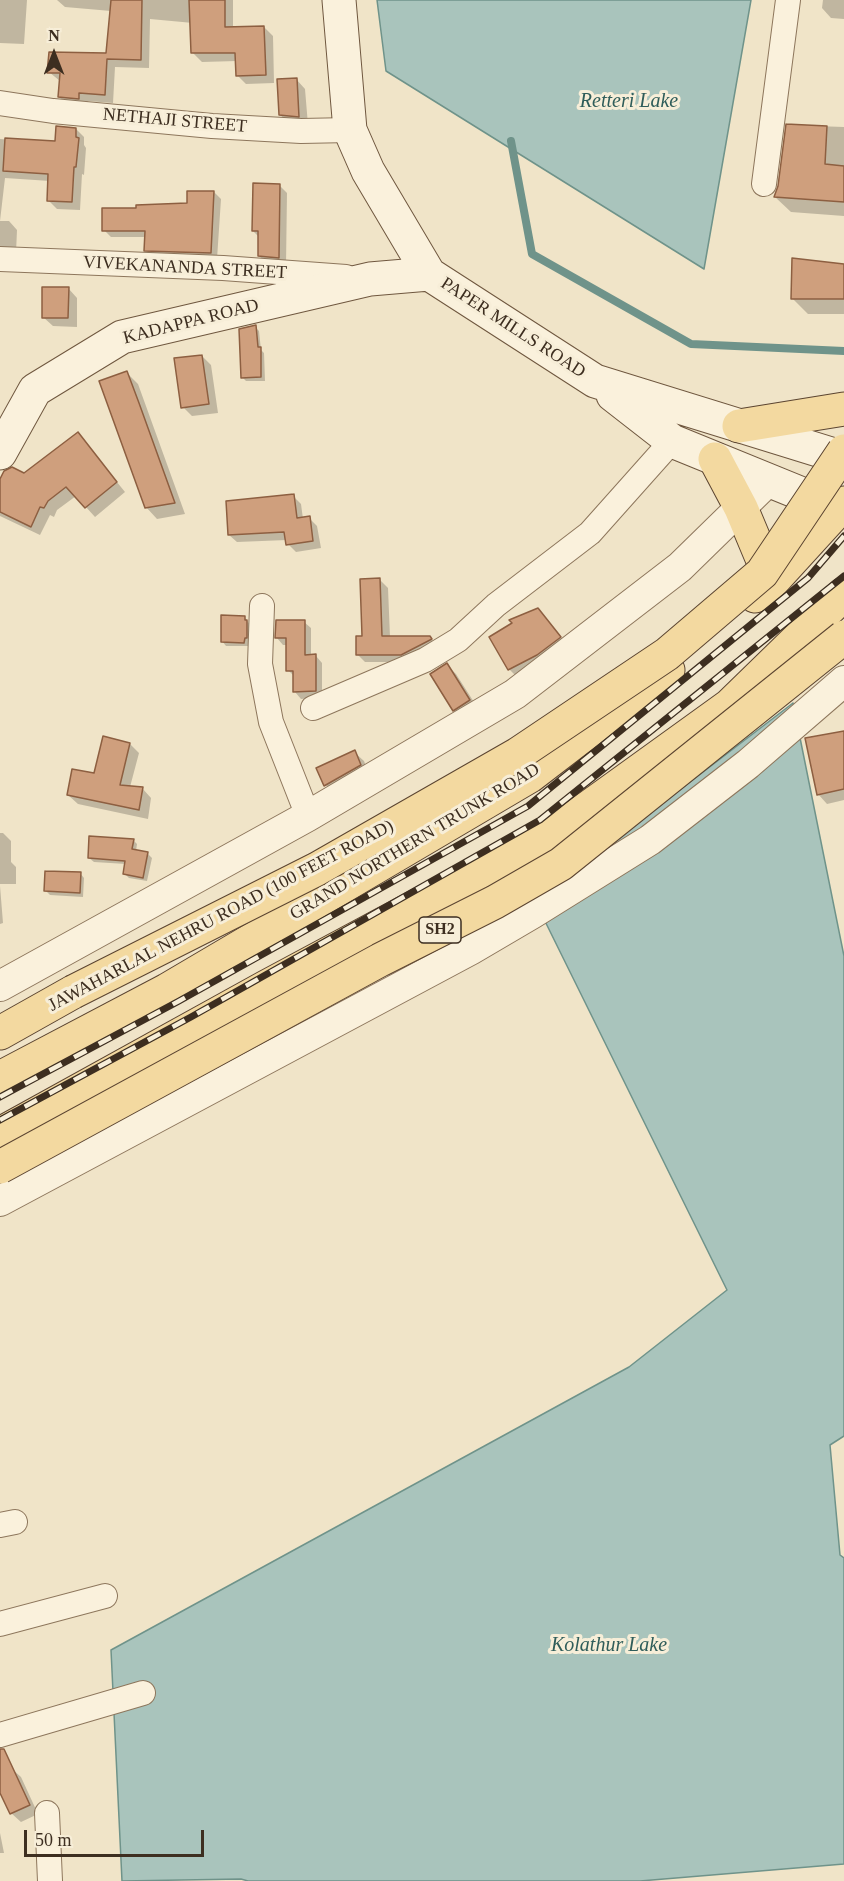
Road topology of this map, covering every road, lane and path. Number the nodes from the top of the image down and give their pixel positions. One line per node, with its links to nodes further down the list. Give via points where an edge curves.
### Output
1 (339, 0): 4 (main road, PAPER MILLS ROAD)
2 (788, 0): 5 (street)
3 (0, 103): 4 (street, NETHAJI STREET, via 212,126)
4 (350, 130): 7 (main road, PAPER MILLS ROAD, via 368,171)
5 (764, 184)
6 (0, 259): 8 (street, VIVEKANANDA STREET, via 223,268)
7 (429, 274): 8 (main road, KADAPPA ROAD); 9 (main road, PAPER MILLS ROAD)
8 (369, 279): 15 (main road, KADAPPA ROAD, via 122,337 35,390)
9 (595, 381): 11 (main road, PAPER MILLS ROAD); 12 (main road)
10 (841, 405): 11 (main road); 13 (street)
11 (740, 426): 13 (main road, PAPER MILLS ROAD)
12 (672, 441): 17 (main road); 28 (street, via 590,533 496,605 458,640 425,660)
13 (801, 446): 16 (main road, PAPER MILLS ROAD)
14 (844, 451): 31 (main road, JAWAHARLAL NEHRU ROAD (100 FEET ROAD), bridge, via 762,573 667,654 518,754 338,858)
15 (0, 453)
16 (844, 458)
17 (715, 459): 18 (main road); 19 (main road)
18 (768, 481): 19 (street); 20 (main road)
19 (741, 508): 21 (main road); 29 (street, via 680,567 514,694)
20 (842, 508): 21 (main road, GRAND NORTHERN TRUNK ROAD)
21 (772, 582): 32 (main road, GRAND NORTHERN TRUNK ROAD, via 679,661 530,776 167,990)
22 (844, 594): 25 (main road)
23 (262, 606): 29 (street, via 260,664 271,722)
24 (844, 637): 34 (main road, SH2, bridge, via 561,864)
25 (792, 646): 26 (main road); 33 (main road, via 729,706 553,833)
26 (844, 657)
27 (844, 681): 35 (street, via 748,764 650,840 533,913)
28 (314, 708)
29 (308, 816): 30 (street)
30 (0, 986)
31 (0, 1032)
32 (0, 1078)
33 (0, 1134)
34 (0, 1167)
35 (0, 1201)
36 (105, 1596): 37 (street)
37 (0, 1624)
38 (143, 1693): 39 (street)
39 (0, 1735)
40 (47, 1813): 41 (street)
41 (50, 1881)

